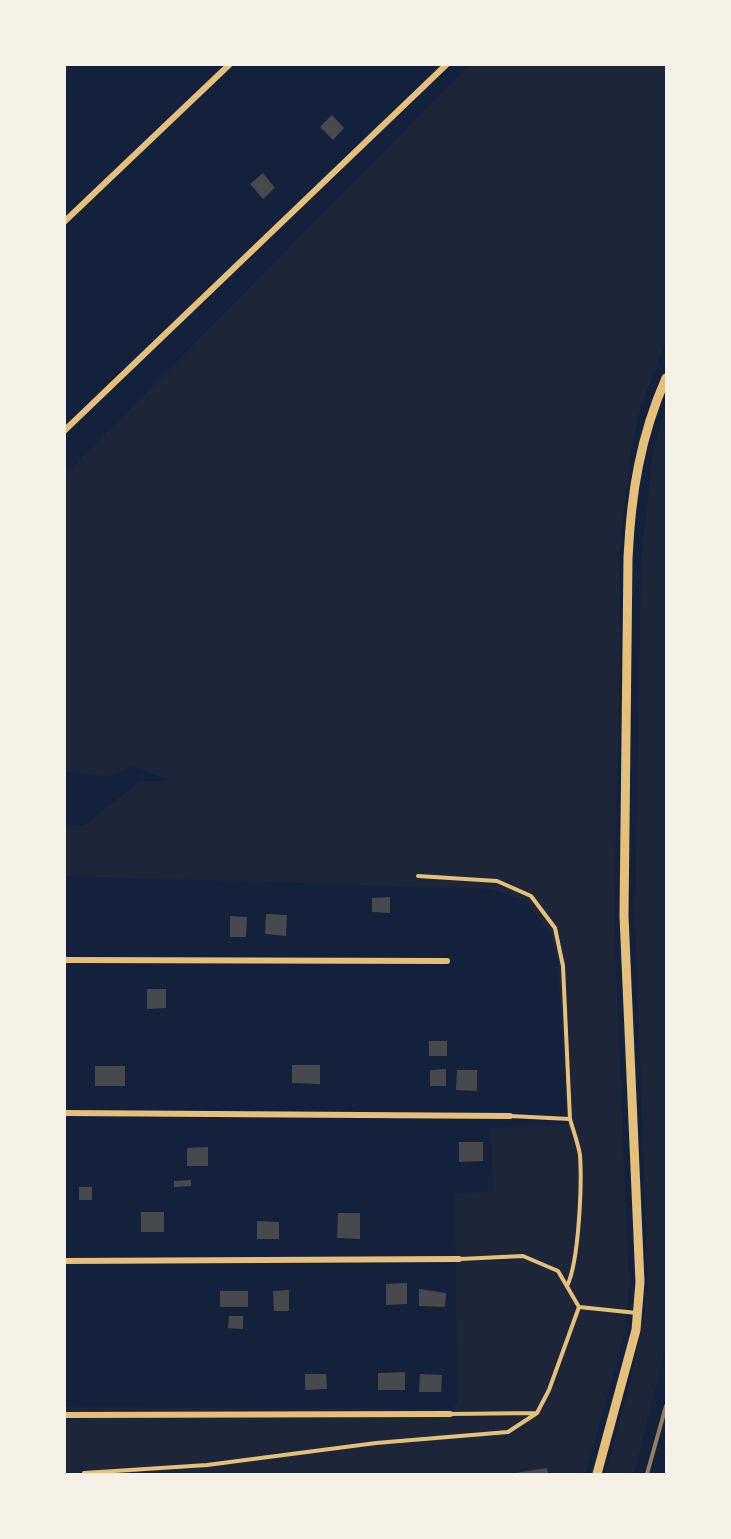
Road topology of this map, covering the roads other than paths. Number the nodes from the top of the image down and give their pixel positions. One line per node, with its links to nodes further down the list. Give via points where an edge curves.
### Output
1 (230, 64): 3 (street)
2 (447, 64): 5 (street)
3 (64, 222)
4 (666, 378): 16 (street, via 640,450 630,509 628,558 624,916 638,1212)
5 (64, 431)
6 (418, 876): 11 (lane, via 497,881 531,896 555,928 563,966)
7 (64, 960): 8 (street)
8 (447, 961)
9 (64, 1113): 10 (street)
10 (510, 1116): 11 (lane)
11 (570, 1119): 14 (lane, via 579,1155 578,1226)
12 (459, 1259): 13 (street); 14 (lane, via 523,1256 558,1271)
13 (64, 1261)
14 (567, 1287): 15 (lane)
15 (579, 1307): 16 (lane); 17 (lane)
16 (637, 1313): 21 (street, via 636,1330)
17 (537, 1413): 18 (lane); 20 (lane, via 508,1432 376,1443 207,1465)
18 (450, 1414): 19 (street)
19 (64, 1415)
20 (84, 1473)
21 (597, 1474)

